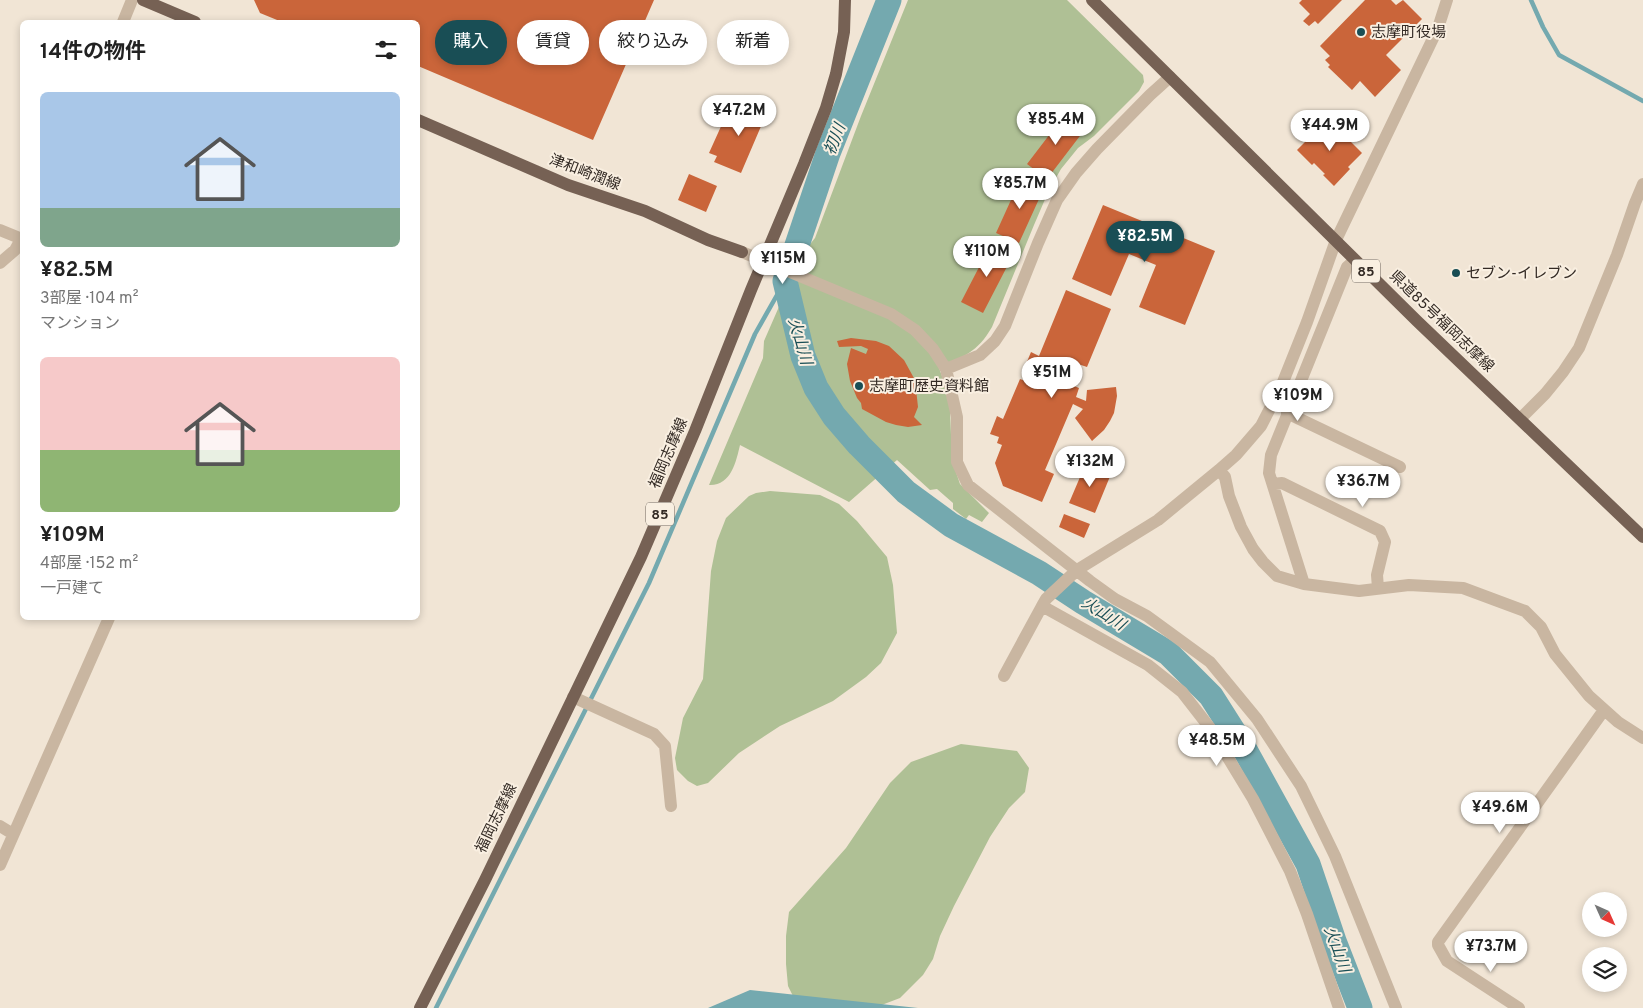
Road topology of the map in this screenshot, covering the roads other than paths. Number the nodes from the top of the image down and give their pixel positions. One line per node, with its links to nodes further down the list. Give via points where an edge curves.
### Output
1 (132, 0): 6 (street)
2 (143, 0): 7 (main road)
3 (845, 0): 17 (main road, 福岡志摩線 / 85, via 842,40 826,108)
4 (1092, 0): 8 (main road, 県道85号福岡志摩線 / 85)
5 (1447, 0): 13 (street, via 1438,28)
6 (124, 20)
7 (190, 20)
8 (1170, 77): 13 (main road, 県道85号福岡志摩線 / 85); 19 (street, via 1097,148 1057,200 1005,326 995,341 980,355)
9 (420, 121): 15 (main road, 津和崎潤線, via 568,185 645,211)
10 (1643, 184): 21 (street, via 1579,348 1545,394)
11 (0, 230): 12 (street)
12 (20, 238)
13 (1336, 240): 16 (main road, 県道85号福岡志摩線 / 85); 23 (street, via 1281,387 1261,426)
14 (20, 242): 18 (street)
15 (742, 252): 17 (street)
16 (1355, 260): 20 (street, via 1347,267); 21 (main road, 県道85号福岡志摩線 / 85)
17 (763, 262): 19 (street, via 891,314 915,330); 32 (main road, 福岡志摩線 / 85, via 695,431)
18 (0, 263)
19 (946, 369): 26 (street, via 957,416 957,462 968,485)
20 (1287, 413): 22 (street); 24 (street, via 1271,455)
21 (1520, 419): 25 (main road, 県道85号福岡志摩線 / 85)
22 (1400, 467)
23 (1219, 470): 26 (street, via 1158,520); 27 (street, via 1225,477 1229,496 1252,549 1277,576)
24 (1273, 484): 27 (street); 28 (street, via 1282,484 1380,531 1385,542 1377,575)
25 (1643, 538)
26 (1075, 573): 29 (street); 41 (street, via 1147,616 1210,662 1257,720 1301,786 1318,820)
27 (1304, 584): 28 (street, via 1359,591)
28 (1378, 588): 33 (street, via 1409,584 1463,588 1525,611 1541,627 1555,654 1574,679)
29 (1044, 602): 31 (street); 40 (street, via 1148,665 1182,692 1210,728 1253,799 1290,871)
30 (108, 620): 37 (street)
31 (1004, 676)
32 (577, 699): 35 (street, via 654,734 664,746); 39 (main road, 福岡志摩線 / 85)
33 (1604, 710): 34 (street); 42 (street, via 1438,942 1447,961)
34 (1643, 738)
35 (671, 806)
36 (0, 826): 37 (street)
37 (14, 834): 38 (street)
38 (0, 864)
39 (420, 1008)
40 (1340, 1008)
41 (1396, 1008)
42 (1519, 1008)

